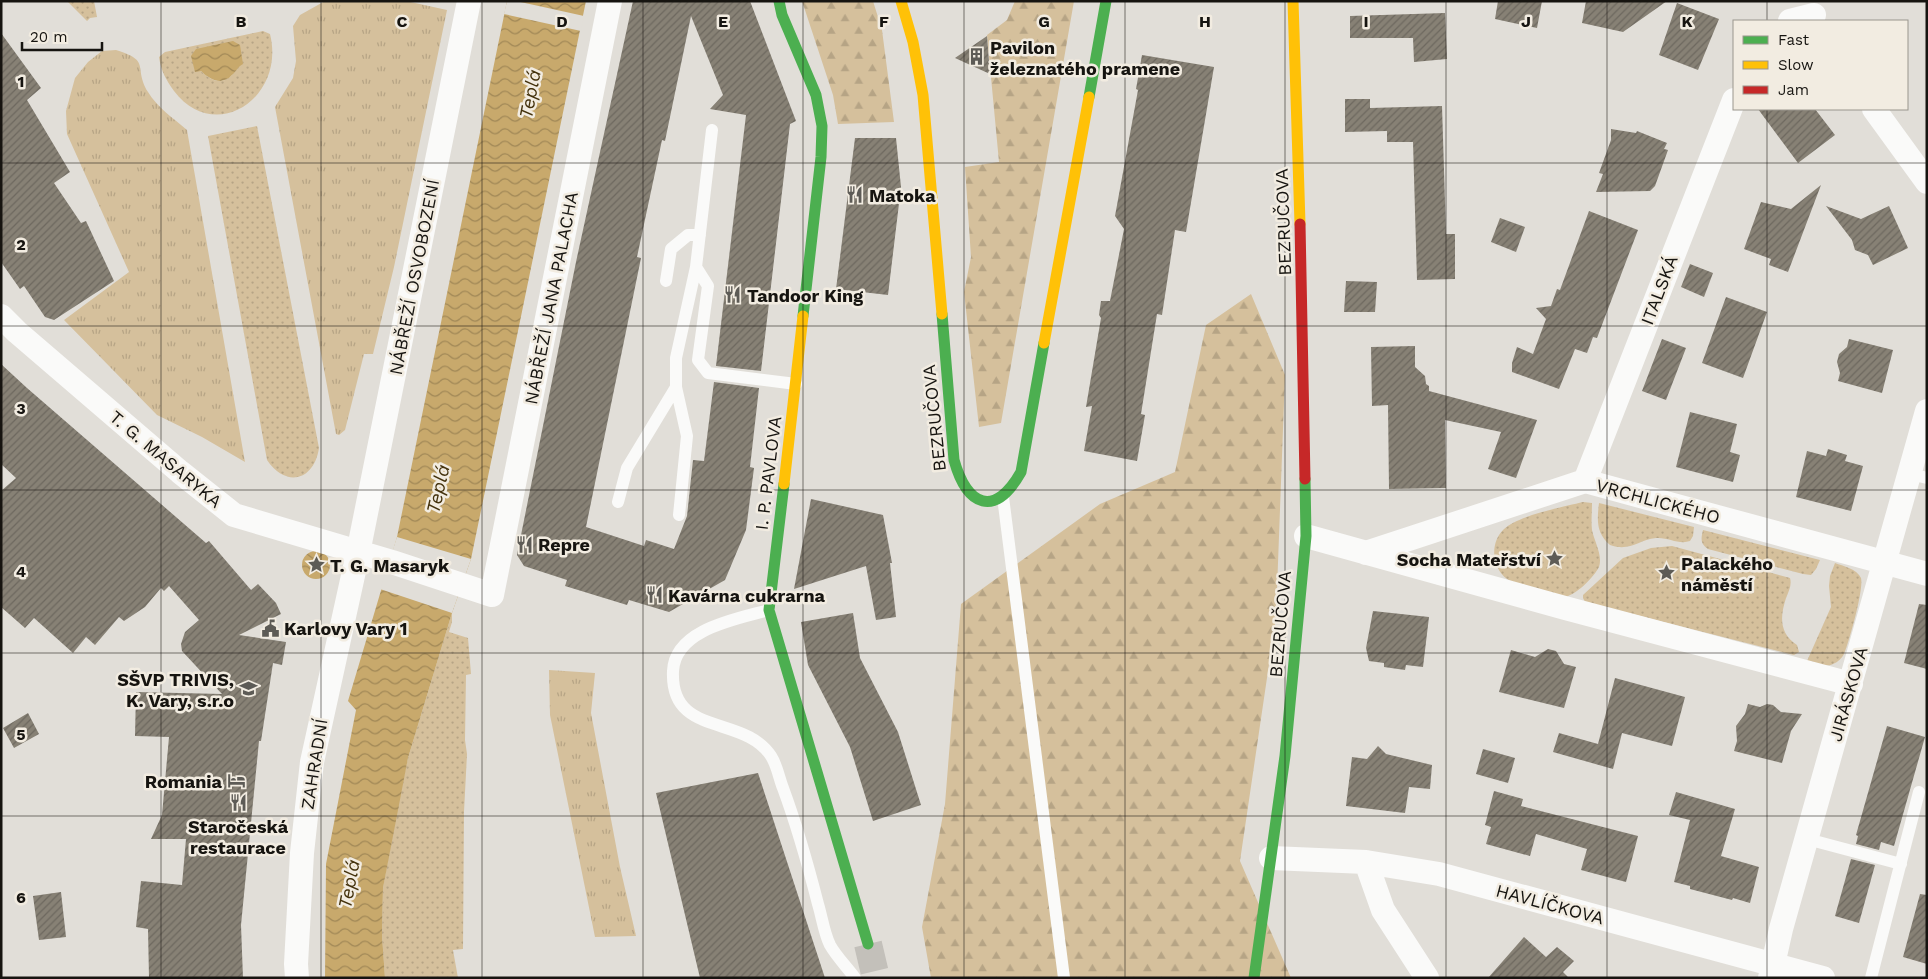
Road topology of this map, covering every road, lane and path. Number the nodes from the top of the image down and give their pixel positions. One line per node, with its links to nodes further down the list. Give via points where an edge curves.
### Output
1 (469, 1): 26 (street, NÁBŘEŽÍ OSVOBOZENÍ)
2 (610, 1): 30 (street, NÁBŘEŽÍ JANA PALACHA)
3 (778, 1): 17 (street, I. P. PAVLOVA, via 816,95 822,126 822,157)
4 (901, 1): 22 (street, BEZRUČOVA, via 913,42 922,95 956,470 970,496 988,501)
5 (1106, 1): 22 (street, via 1025,455 1015,486)
6 (1293, 1): 25 (street, BEZRUČOVA, via 1302,263)
7 (1816, 12): 8 (street)
8 (1793, 20)
9 (1733, 103): 21 (street, ITALSKÁ)
10 (1875, 110): 12 (street)
11 (712, 130): 13 (lane)
12 (1927, 182)
13 (700, 235): 14 (lane); 15 (lane, via 688,235 671,249)
14 (696, 267): 17 (lane, via 708,286 698,360 708,373); 18 (lane, via 676,358)
15 (666, 281)
16 (1, 316): 26 (street, T. G. MASARYKA, via 234,515)
17 (796, 384): 31 (street, I. P. PAVLOVA)
18 (676, 387): 23 (lane, via 627,468); 24 (lane, via 687,436)
19 (1927, 411): 20 (street, JIRÁSKOVA)
20 (1919, 476): 28 (street, JIRÁSKOVA)
21 (1585, 481): 27 (street, VRCHLICKÉHO); 28 (street, VRCHLICKÉHO)
22 (1003, 497): 42 (lane)
23 (618, 502)
24 (679, 515)
25 (1306, 536): 27 (street); 35 (street, BEZRUČOVA, via 1285,756)
26 (358, 553): 30 (street, T. G. MASARYKA); 40 (street, ZAHRADNÍ, via 312,762 302,853)
27 (1366, 553): 32 (street)
28 (1885, 564): 29 (street, VRCHLICKÉHO); 32 (street, JIRÁSKOVA)
29 (1927, 574)
30 (492, 595)
31 (769, 610): 38 (street, I. P. PAVLOVA); 41 (lane, via 715,626 691,639 677,655 673,671 675,687 680,702 690,714 706,723 744,734 760,743 771,757 796,826 829,944)
32 (1851, 684): 34 (street, JIRÁSKOVA)
33 (1919, 792): 37 (lane)
34 (1807, 839): 37 (lane); 39 (street, JIRÁSKOVA)
35 (1271, 858): 36 (street, HAVLÍČKOVA); 43 (street, BEZRUČOVA)
36 (1366, 862): 39 (street, HAVLÍČKOVA, via 1439,874); 44 (street, via 1383,910)
37 (1901, 864): 46 (lane)
38 (868, 944)
39 (1771, 971): 45 (street, HAVLÍČKOVA)
40 (297, 978)
41 (855, 978)
42 (1064, 978)
43 (1254, 978)
44 (1427, 978)
45 (1823, 978)
46 (1871, 978)

